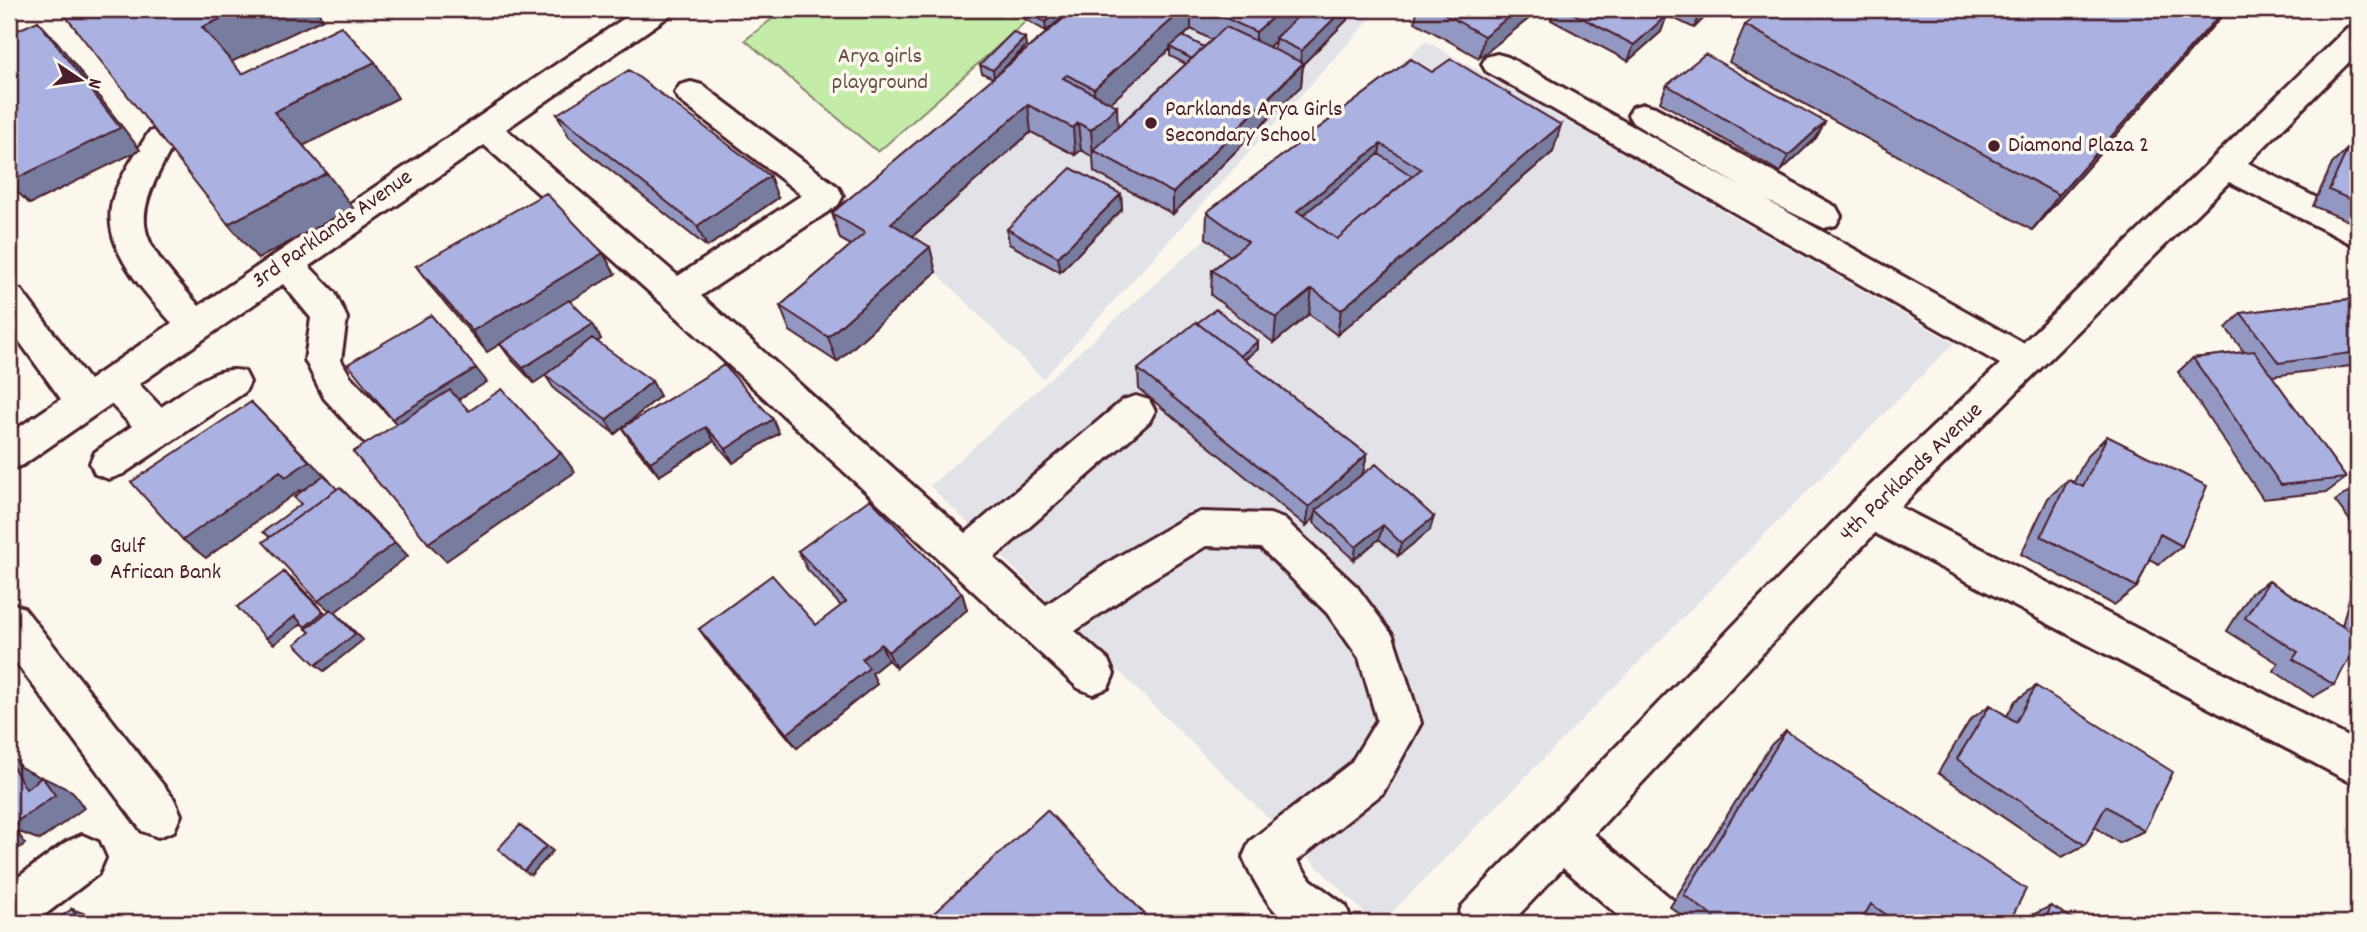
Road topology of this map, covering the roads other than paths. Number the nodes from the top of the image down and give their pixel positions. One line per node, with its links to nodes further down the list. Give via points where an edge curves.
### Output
1 (658, 9): 6 (street, 3rd Parklands Avenue)
2 (2358, 35): 8 (street, 4th Parklands Avenue)
3 (1497, 64): 9 (street)
4 (691, 93): 13 (street, via 826,196)
5 (1644, 115): 9 (street)
6 (484, 127): 12 (street, 3rd Parklands Avenue); 13 (street)
7 (160, 140): 15 (street, via 130,198 127,223 132,247)
8 (2224, 165): 11 (street); 16 (street, 4th Parklands Avenue)
9 (1753, 193): 10 (street); 16 (street)
10 (1824, 216)
11 (2358, 234)
12 (285, 263): 15 (street, 3rd Parklands Avenue); 21 (street, via 322,303 329,318 323,360 337,387)
13 (676, 295): 25 (street)
14 (9, 300): 18 (street)
15 (195, 326): 18 (street, 3rd Parklands Avenue)
16 (2027, 362): 24 (street, 4th Parklands Avenue)
17 (232, 382): 20 (street)
18 (98, 392): 20 (street); 22 (street, 3rd Parklands Avenue)
19 (1136, 411): 25 (street)
20 (158, 428): 23 (street)
21 (397, 452)
22 (9, 454)
23 (110, 463)
24 (1870, 512): 29 (street); 31 (street, 4th Parklands Avenue)
25 (965, 558): 27 (street)
26 (9, 621): 30 (street)
27 (1043, 630): 28 (street); 34 (street, via 1128,572 1201,530 1270,531 1342,600 1378,650 1399,723 1367,778 1266,857 1294,897)
28 (1093, 674)
29 (2358, 765)
30 (158, 815)
31 (1563, 838): 35 (street, 4th Parklands Avenue); 36 (street)
32 (82, 858): 33 (street)
33 (9, 913)
34 (1329, 923)
35 (1479, 923)
36 (1663, 923)

